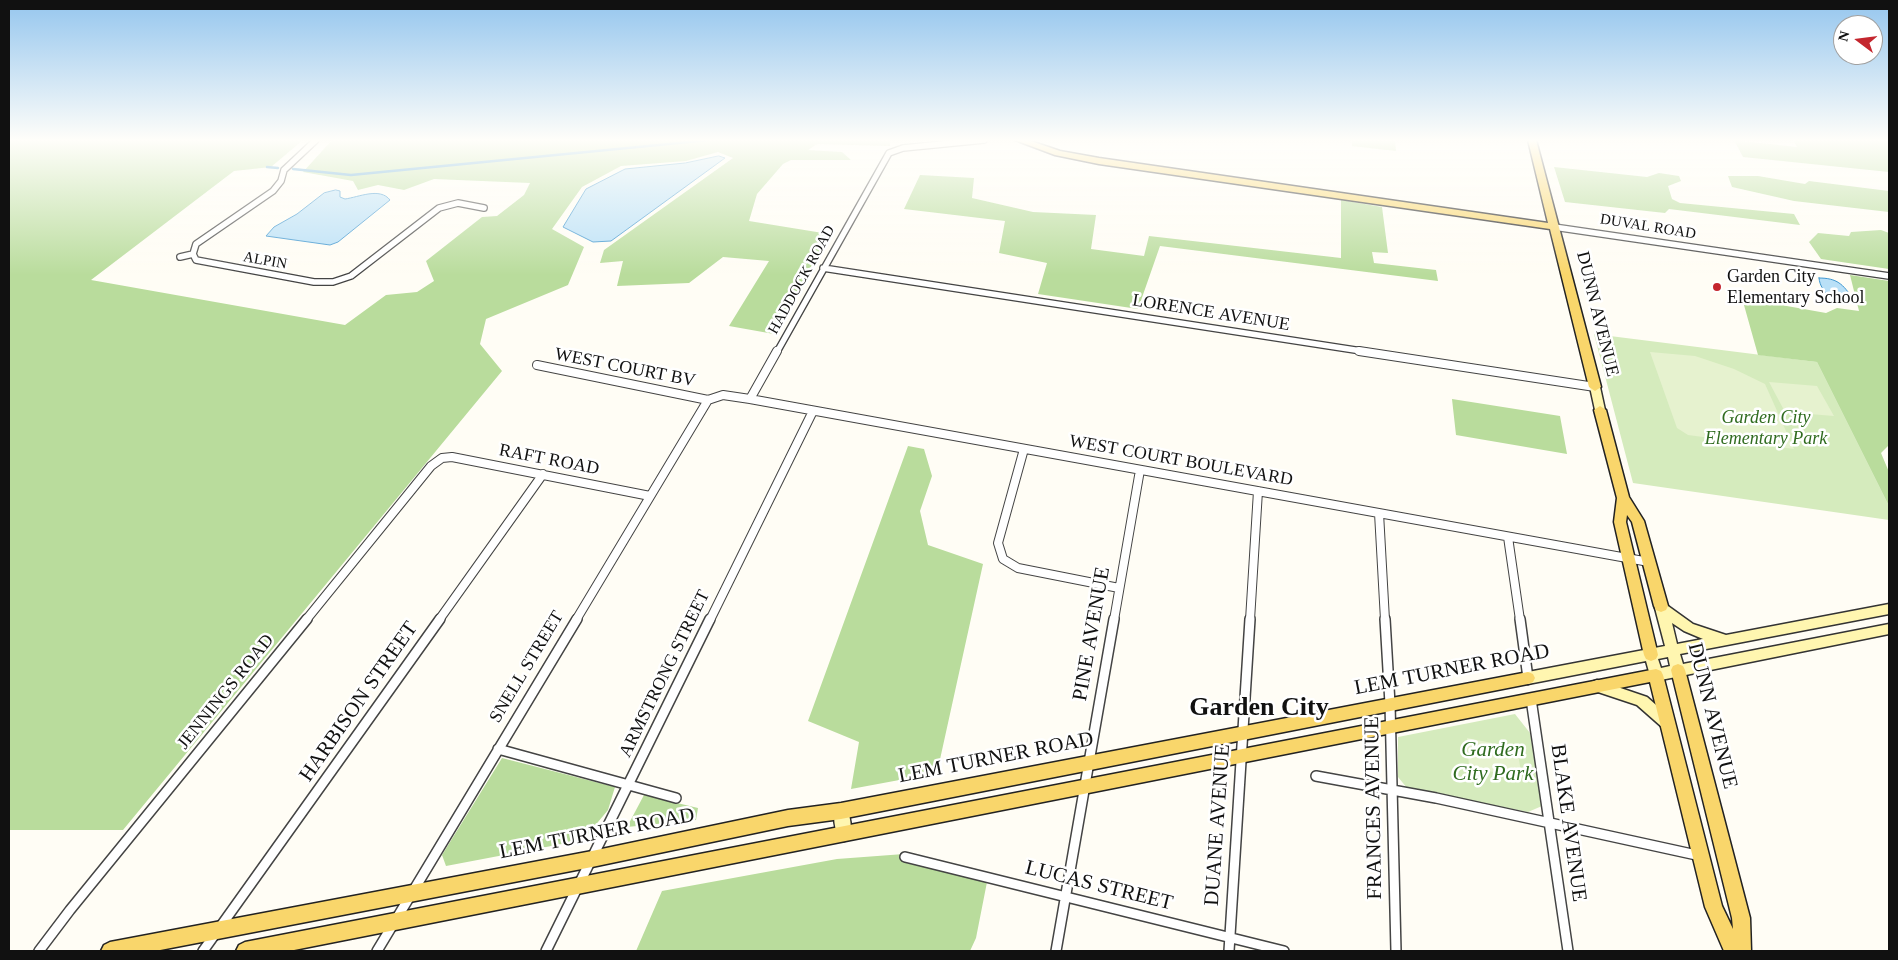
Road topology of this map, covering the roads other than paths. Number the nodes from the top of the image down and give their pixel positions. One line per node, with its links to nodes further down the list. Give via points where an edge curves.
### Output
1 (278, 185): 7 (street, via 202,239 196,244)
2 (871, 185): 9 (street, HADDOCK ROAD)
3 (1262, 185): 6 (main road, DUVAL ROAD)
4 (1543, 185): 6 (main road, DUNN AVENUE)
5 (484, 208): 7 (street, ALPIN, via 458,203 440,208 351,276 333,282 314,282 201,262)
6 (1554, 227): 10 (street, DUVAL ROAD); 12 (main road, DUNN AVENUE)
7 (193, 254): 8 (street)
8 (180, 257)
9 (824, 268): 12 (street, LORENCE AVENUE); 13 (street, HADDOCK ROAD)
10 (1889, 276)
11 (537, 365): 14 (street, WEST COURT BV)
12 (1595, 387): 15 (main road, DUNN AVENUE)
13 (750, 399): 14 (street, WEST COURT BOULEVARD, via 723,395); 16 (street, WEST COURT BOULEVARD)
14 (708, 400): 22 (street, SNELL STREET)
15 (1600, 410): 23 (main road, DUNN AVENUE)
16 (813, 411): 17 (street, WEST COURT BOULEVARD); 48 (street, ARMSTRONG STREET)
17 (1024, 449): 19 (street, WEST COURT BOULEVARD); 28 (street, via 998,543 1002,560 1018,568)
18 (442, 458): 20 (street, RAFT ROAD, via 452,457); 64 (street, JENNINGS ROAD, via 430,466)
19 (1140, 470): 21 (street, WEST COURT BOULEVARD); 28 (street, PINE AVENUE)
20 (543, 474): 22 (street, RAFT ROAD); 62 (street, HARBISON STREET)
21 (1258, 492): 24 (street, WEST COURT BOULEVARD); 43 (street, DUANE AVENUE)
22 (650, 496): 44 (street, SNELL STREET)
23 (1623, 498): 26 (main road, DUNN AVENUE, via 1620,522); 27 (main road, DUNN AVENUE, via 1638,521)
24 (1380, 513): 25 (street, WEST COURT BOULEVARD); 40 (street, FRANCES AVENUE)
25 (1508, 537): 26 (street, WEST COURT BOULEVARD); 37 (street)
26 (1628, 559): 27 (street, WEST COURT BOULEVARD); 34 (main road, DUNN AVENUE)
27 (1649, 562): 29 (main road, DUNN AVENUE)
28 (1119, 588): 46 (street, PINE AVENUE)
29 (1661, 606): 32 (main road, via 1689,629); 33 (main road, DUNN AVENUE)
30 (1889, 609): 32 (main road, LEM TURNER ROAD)
31 (1889, 629): 35 (main road)
32 (1726, 640): 33 (main road, LEM TURNER ROAD)
33 (1672, 650): 34 (main road, LEM TURNER ROAD); 35 (main road, DUNN AVENUE)
34 (1651, 655): 36 (main road, DUNN AVENUE); 37 (main road, LEM TURNER ROAD)
35 (1678, 670): 36 (main road); 76 (main road, DUNN AVENUE, via 1741,918)
36 (1656, 675): 38 (main road); 41 (main road, DUNN AVENUE)
37 (1528, 678): 40 (main road, LEM TURNER ROAD)
38 (1597, 686): 39 (main road); 41 (main road, via 1642,701)
39 (1531, 699): 42 (main road); 53 (street, BLAKE AVENUE)
40 (1390, 704): 42 (street, FRANCES AVENUE); 43 (main road, LEM TURNER ROAD)
41 (1668, 724): 55 (main road, DUNN AVENUE)
42 (1390, 727): 45 (main road); 50 (street, FRANCES AVENUE)
43 (1242, 734): 45 (street, DUANE AVENUE); 46 (main road, LEM TURNER ROAD)
44 (498, 749): 48 (street); 59 (street, SNELL STREET)
45 (1240, 757): 49 (main road); 63 (street, DUANE AVENUE)
46 (1089, 764): 49 (street, PINE AVENUE); 52 (main road, LEM TURNER ROAD)
47 (1316, 776): 50 (street)
48 (628, 785): 51 (street); 57 (street, ARMSTRONG STREET)
49 (1084, 787): 54 (main road); 60 (street, PINE AVENUE)
50 (1392, 790): 53 (street); 73 (street, FRANCES AVENUE)
51 (676, 798)
52 (841, 811): 54 (main road); 57 (main road, LEM TURNER ROAD, via 788,818)
53 (1550, 824): 55 (street); 74 (street, BLAKE AVENUE)
54 (844, 834): 58 (main road)
55 (1701, 856): 75 (main road, DUNN AVENUE, via 1714,907)
56 (905, 857): 60 (street, LUCAS STREET)
57 (592, 858): 58 (street, ARMSTRONG STREET); 59 (main road, LEM TURNER ROAD)
58 (578, 886): 61 (main road); 69 (street, ARMSTRONG STREET)
59 (412, 893): 61 (street, SNELL STREET); 62 (main road, LEM TURNER ROAD)
60 (1066, 896): 63 (street, LUCAS STREET); 70 (street, PINE AVENUE)
61 (395, 922): 67 (main road); 68 (street, SNELL STREET)
62 (218, 930): 65 (main road, LEM TURNER ROAD); 66 (street, HARBISON STREET)
63 (1230, 938): 71 (street, DUANE AVENUE); 72 (street, LUCAS STREET)
64 (39, 951)
65 (110, 951)
66 (203, 951)
67 (245, 951)
68 (377, 951)
69 (546, 951)
70 (1056, 951)
71 (1229, 951)
72 (1284, 951)
73 (1396, 951)
74 (1568, 951)
75 (1733, 951)
76 (1742, 951)

